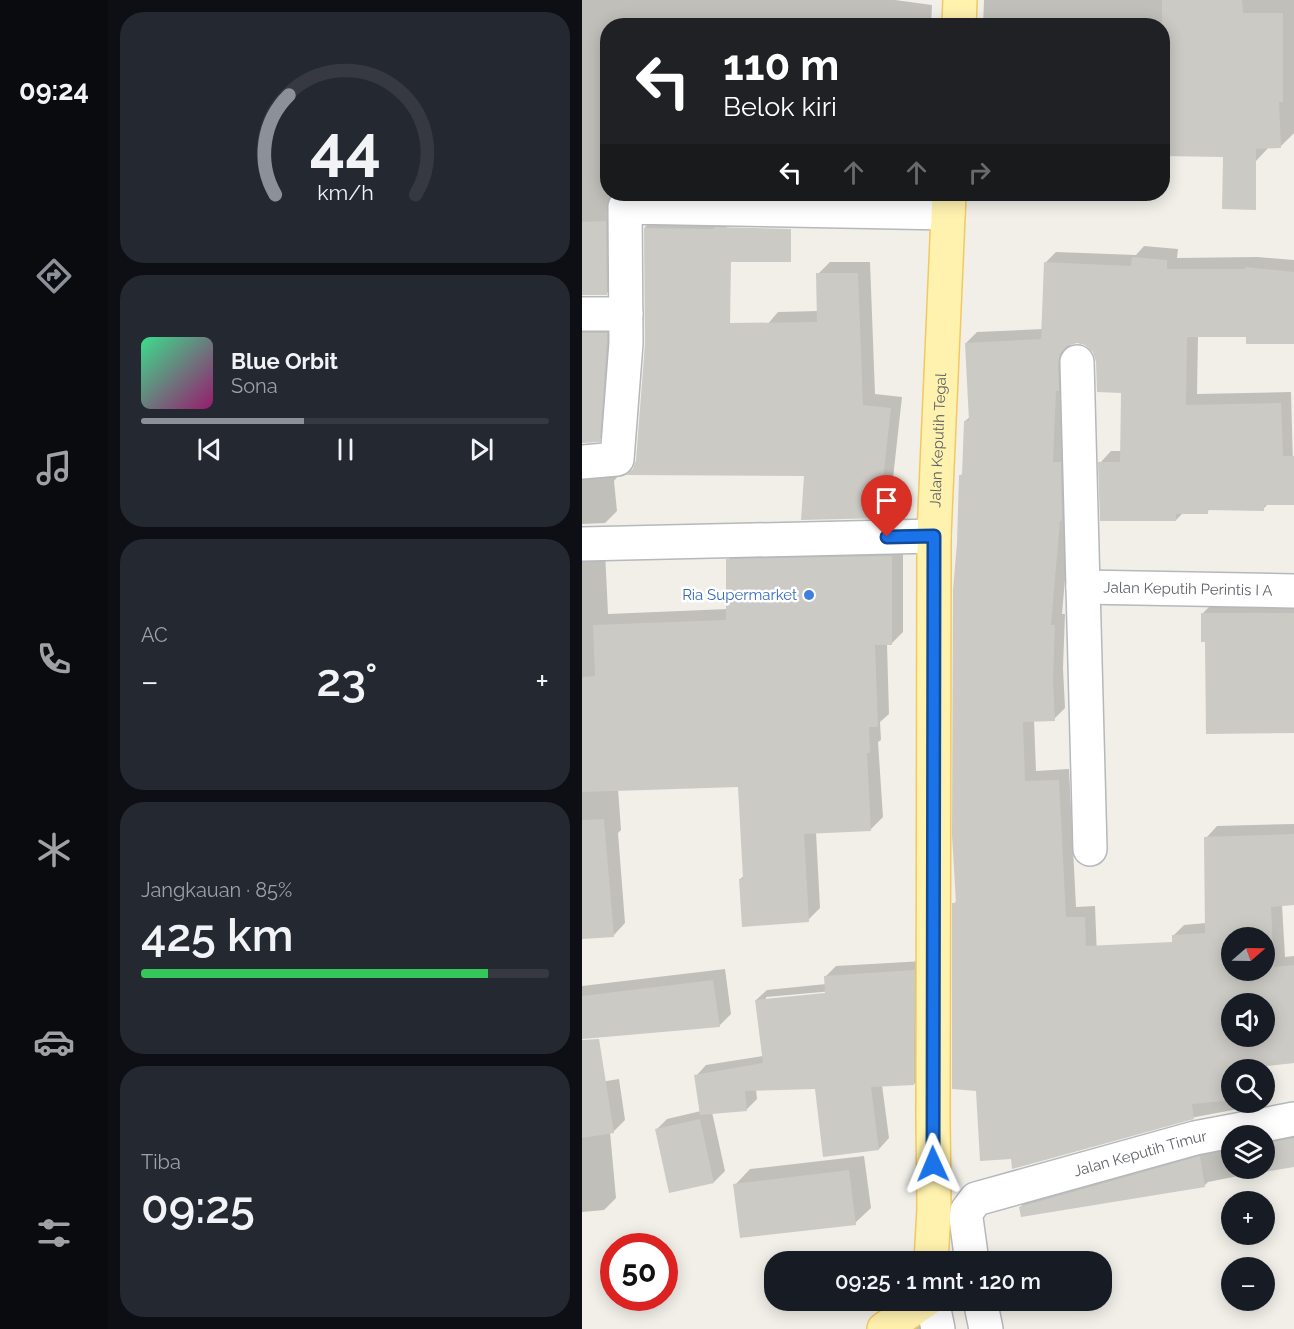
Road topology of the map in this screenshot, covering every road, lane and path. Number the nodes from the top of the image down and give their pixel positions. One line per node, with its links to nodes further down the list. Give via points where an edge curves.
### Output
1 (960, 0): 2 (main road)
2 (959, 18)
3 (948, 203): 5 (street, via 625,207); 8 (main road, Jalan Keputih Tegal)
4 (582, 314): 5 (street)
5 (626, 314): 7 (street, via 616,459)
6 (1077, 362): 10 (street)
7 (582, 462)
8 (934, 536): 9 (street); 14 (main road, Jalan Keputih Tegal)
9 (582, 544)
10 (1083, 587): 11 (street, Jalan Keputih Perintis I A); 12 (street)
11 (1294, 591)
12 (1090, 849)
13 (1294, 1119): 15 (street, Jalan Keputih Timur, via 1195,1138 987,1194 976,1199 967,1211 965,1225)
14 (932, 1251)
15 (970, 1251)
16 (910, 1311): 19 (main road)
17 (934, 1311): 20 (street)
18 (982, 1311): 21 (street)
19 (884, 1329)
20 (938, 1329)
21 (986, 1329)

